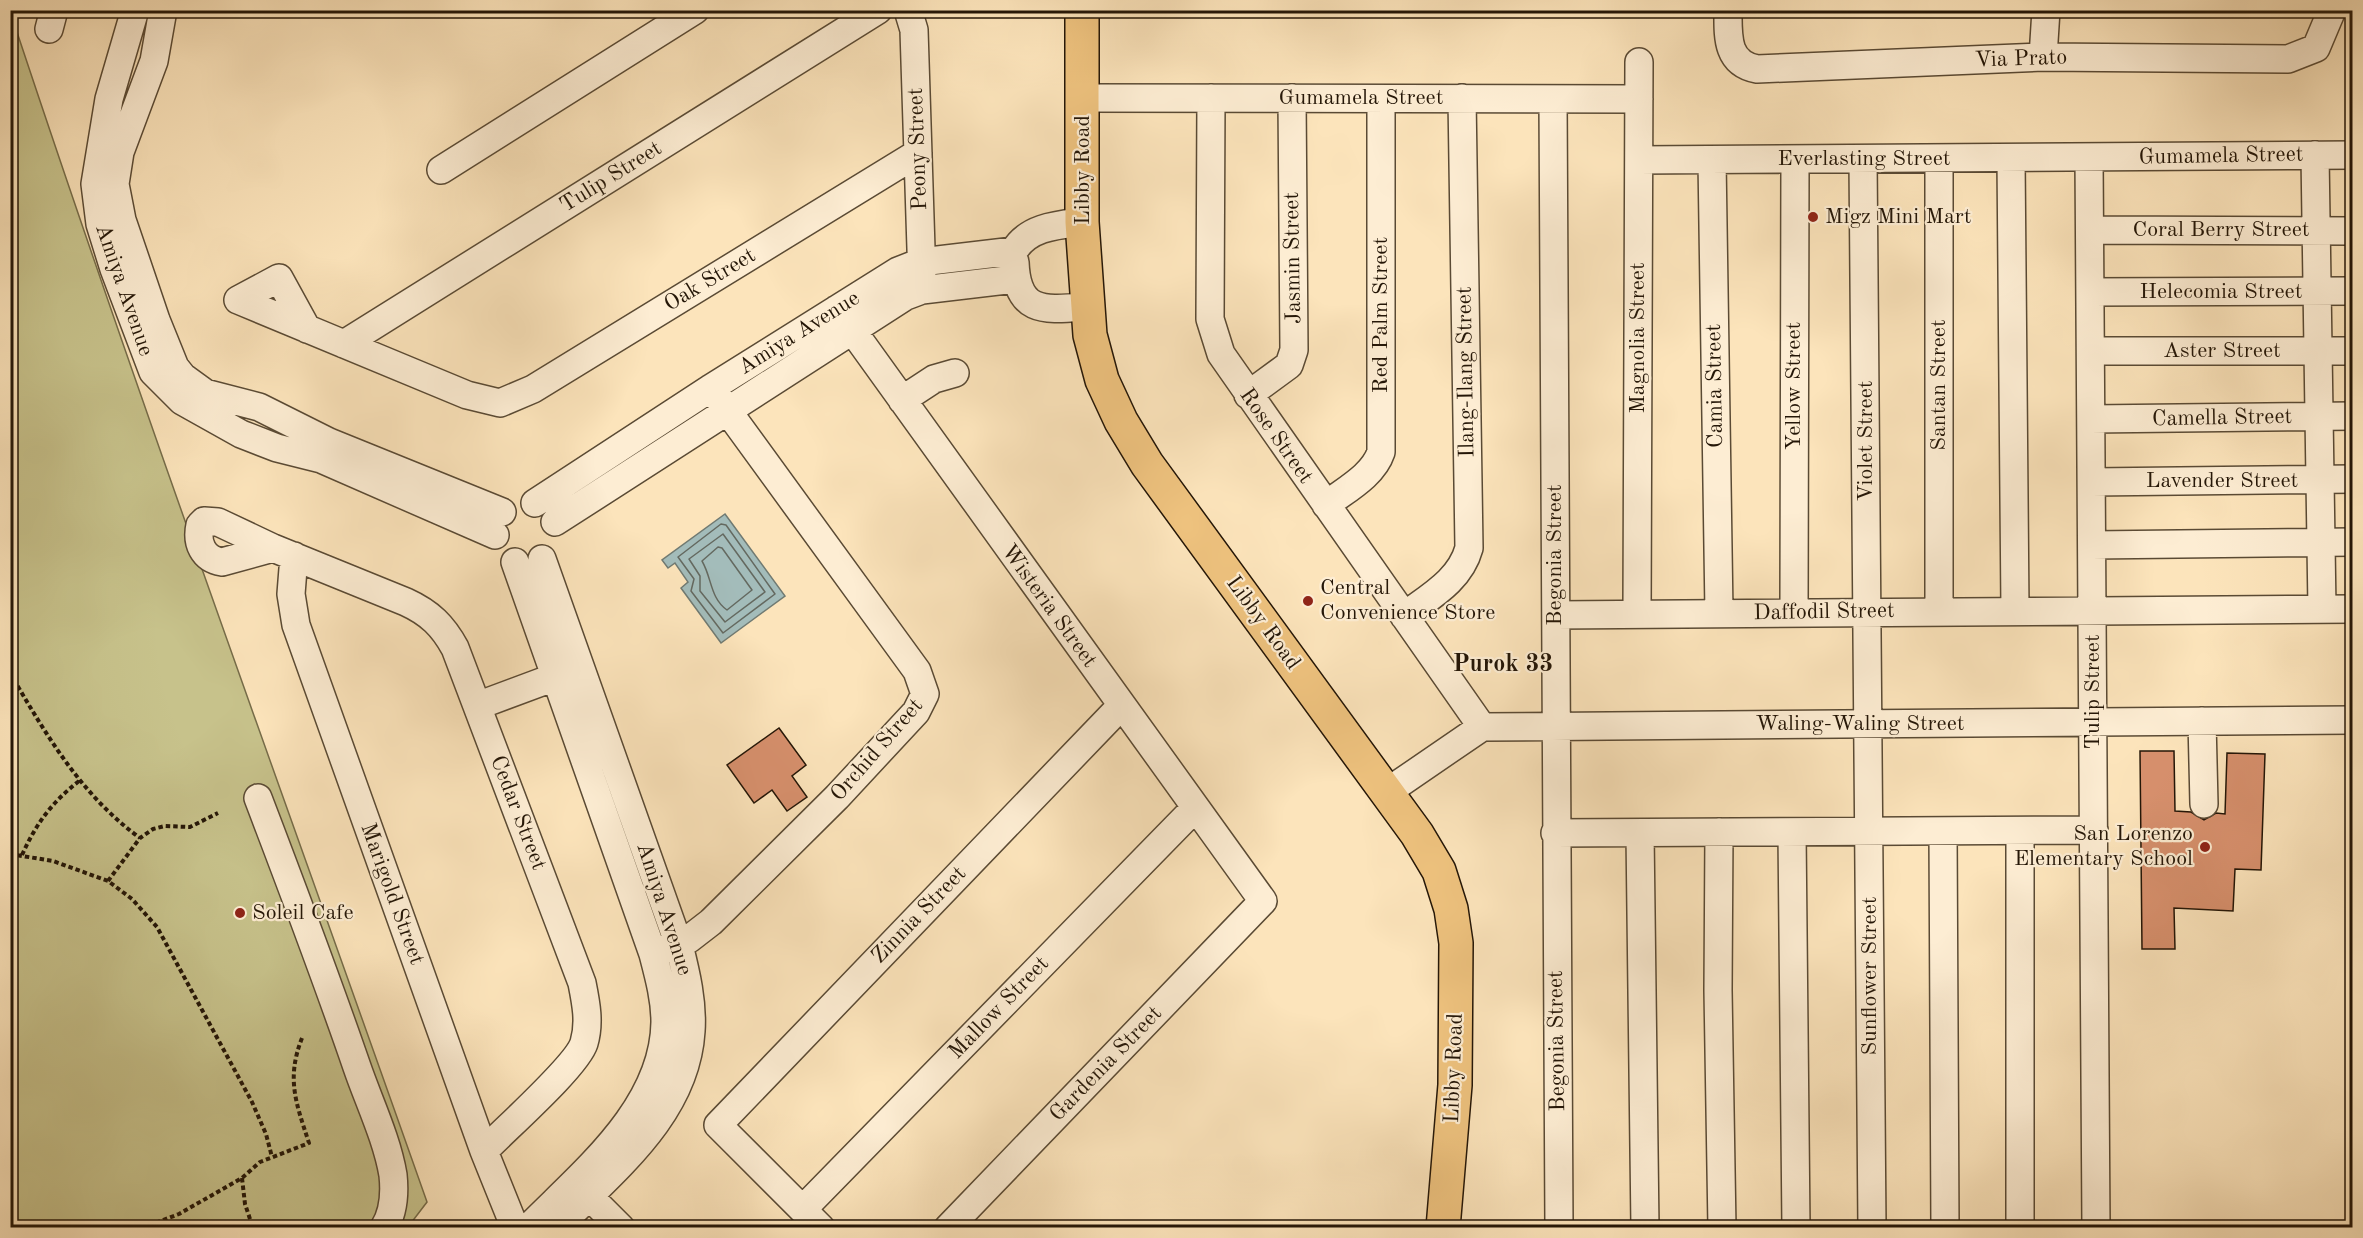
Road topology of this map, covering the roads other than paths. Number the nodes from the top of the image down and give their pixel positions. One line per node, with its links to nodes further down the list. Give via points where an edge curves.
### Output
1 (135, 10): 19 (street, Amiya Avenue, via 118,61)
2 (163, 10): 19 (street, Amiya Avenue, via 148,81)
3 (694, 10): 30 (street)
4 (878, 10): 45 (street, Tulip Street)
5 (908, 10): 20 (street, Peony Street, via 914,30)
6 (1082, 10): 12 (main road, Libby Road)
7 (1728, 10): 10 (street, Via Prato, via 1730,47 1736,59 1758,69)
8 (2046, 10): 10 (street)
9 (2332, 10): 10 (street, Via Prato, via 2316,48 2288,59)
10 (2043, 57)
11 (1640, 62): 18 (street, Magnolia Street)
12 (1083, 98): 13 (street, Gumamela Street); 31 (main road, Libby Road)
13 (1211, 98): 14 (street, Gumamela Street); 51 (street, Rose Street, via 1210,319 1221,354)
14 (1292, 98): 15 (street, Gumamela Street); 51 (street, Jasmin Street, via 1294,350 1289,365)
15 (1381, 99): 16 (street, Gumamela Street); 61 (street, Red Palm Street, via 1382,452 1378,463)
16 (1462, 99): 17 (street, Gumamela Street); 80 (street, Ilang-Ilang Street, via 1469,548 1453,579)
17 (1553, 99): 18 (street, Gumamela Street); 79 (street, Begonia Street)
18 (1639, 99): 28 (street, Magnolia Street)
19 (110, 149): 63 (street, Amiya Avenue, via 95,184 100,224 153,372 176,384 194,409 241,434 277,448 312,445)
20 (918, 153): 36 (street, Peony Street); 45 (street, Oak Street, via 533,389 500,403 467,395)
21 (2315, 155): 22 (street, Gumamela Street); 23 (street, Gumamela Street); 33 (street)
22 (2352, 155)
23 (2089, 157): 25 (street, Everlasting Street); 32 (street, Tulip Street)
24 (1939, 158): 25 (street, Everlasting Street); 27 (street, Everlasting Street); 74 (street, Santan Street)
25 (2011, 158): 72 (street)
26 (1795, 159): 27 (street, Everlasting Street); 29 (street, Everlasting Street); 75 (street, Yellow Street)
27 (1863, 159): 76 (street, Violet Street)
28 (1639, 160): 29 (street, Everlasting Street); 78 (street, Magnolia Street)
29 (1712, 160): 77 (street, Camia Street)
30 (441, 170)
31 (1082, 222): 35 (street, via 1044,228 1024,238); 42 (main road, Libby Road)
32 (2090, 230): 33 (street, Coral Berry Street); 41 (street, Tulip Street)
33 (2316, 231): 34 (street, Coral Berry Street); 39 (street)
34 (2352, 231)
35 (1014, 251): 36 (street, Amiya Avenue); 37 (street)
36 (921, 262): 38 (street, Peony Street); 43 (street, Amiya Avenue, via 898,271)
37 (1016, 279): 38 (street, Amiya Avenue); 42 (street, via 1024,298 1041,309)
38 (922, 290): 43 (street, Amiya Avenue)
39 (2317, 291): 40 (street, Helecomia Street); 41 (street, Helecomia Street); 47 (street)
40 (2352, 291)
41 (2090, 292): 46 (street, Tulip Street)
42 (1086, 307): 91 (main road, Libby Road, via 1102,380 1147,464)
43 (844, 319): 50 (street, Amiya Avenue); 52 (street, Wisteria Street); 53 (street, Amiya Avenue)
44 (307, 329): 45 (street)
45 (344, 344)
46 (2091, 351): 47 (street, Aster Street); 56 (street, Tulip Street)
47 (2318, 351): 48 (street, Aster Street); 55 (street)
48 (2352, 351)
49 (955, 373): 52 (street, via 934,379)
50 (711, 388): 53 (street, Orchid Street); 60 (street, Amiya Avenue)
51 (1248, 395): 61 (street, Rose Street)
52 (902, 400): 84 (street, Wisteria Street)
53 (726, 410): 62 (street, Amiya Avenue); 104 (street, Orchid Street, via 933,694 783,852 701,931)
54 (2352, 416): 55 (street, Camella Street)
55 (2319, 417): 56 (street, Camella Street); 58 (street)
56 (2091, 419): 59 (street, Tulip Street)
57 (2352, 479): 58 (street, Lavender Street)
58 (2320, 480): 59 (street, Lavender Street); 64 (street)
59 (2092, 482): 66 (street, Tulip Street)
60 (535, 503): 62 (street, via 547,510); 63 (street, via 518,502)
61 (1326, 505): 80 (street, Rose Street)
62 (555, 522): 68 (street, via 554,546)
63 (499, 523): 69 (street, via 499,548)
64 (2321, 542): 65 (street); 66 (street); 70 (street)
65 (2352, 542)
66 (2092, 545): 73 (street, Tulip Street)
67 (284, 552): 83 (street, Cedar Street, via 430,615 447,632); 106 (street, Marigold Street, via 296,625)
68 (543, 559): 69 (street, via 529,564); 81 (street, Amiya Avenue)
69 (515, 562): 82 (street, Amiya Avenue)
70 (2322, 609): 71 (street); 73 (street)
71 (2352, 609)
72 (2015, 610): 73 (street, Daffodil Street); 74 (street, Daffodil Street)
73 (2093, 610): 87 (street, Tulip Street)
74 (1939, 611): 76 (street, Daffodil Street)
75 (1794, 612): 76 (street, Daffodil Street); 77 (street, Daffodil Street)
76 (1867, 612): 88 (street, Violet Street)
77 (1719, 613): 78 (street, Daffodil Street)
78 (1637, 614): 79 (street, Daffodil Street)
79 (1556, 615): 89 (street, Begonia Street)
80 (1404, 616): 90 (street, Rose Street)
81 (581, 668): 82 (street); 104 (street, Amiya Avenue)
82 (556, 677): 83 (street); 105 (street, Amiya Avenue)
83 (477, 706): 106 (street, Cedar Street, via 582,984 588,1016 584,1044 572,1062)
84 (1121, 706): 94 (street, Wisteria Street); 108 (street, Zinnia Street, via 718,1125)
85 (2352, 720): 86 (street, Waling-Waling Street)
86 (2202, 721): 87 (street, Waling-Waling Street); 93 (street)
87 (2094, 722): 88 (street, Waling-Waling Street); 95 (street, Tulip Street)
88 (1868, 724): 89 (street, Waling-Waling Street); 96 (street, Sunflower Street)
89 (1554, 726): 90 (street, Waling-Waling Street); 101 (street, Begonia Street)
90 (1482, 727): 91 (street)
91 (1388, 792): 115 (main road, Libby Road, via 1439,871 1456,943 1455,1085)
92 (258, 798): 109 (street, via 342,1023 392,1174 394,1197 390,1219)
93 (2204, 804)
94 (1195, 808): 103 (street, Wisteria Street); 108 (street, Mallow Street)
95 (2094, 830): 98 (street); 123 (street, Tulip Street)
96 (1869, 831): 97 (street); 100 (street); 120 (street, Sunflower Street)
97 (1943, 831): 98 (street); 121 (street)
98 (2020, 831): 122 (street)
99 (1719, 832): 100 (street); 102 (street); 118 (street)
100 (1792, 832): 119 (street)
101 (1555, 833): 102 (street); 116 (street, Begonia Street)
102 (1640, 833): 117 (street)
103 (1263, 901): 114 (street, Gardenia Street)
104 (679, 945): 105 (street, Orchid Street); 107 (street, Amiya Avenue, via 690,995 691,1032 678,1083 645,1138)
105 (653, 954): 107 (street, Amiya Avenue, via 665,1023 656,1067 626,1123)
106 (484, 1151): 110 (street, Marigold Street)
107 (581, 1188): 111 (street, Amiya Avenue); 112 (street, Amiya Avenue); 113 (street)
108 (812, 1218)
109 (384, 1227)
110 (515, 1227)
111 (528, 1227)
112 (557, 1227)
113 (621, 1227)
114 (948, 1227)
115 (1443, 1227)
116 (1559, 1227)
117 (1645, 1227)
118 (1722, 1227)
119 (1796, 1227)
120 (1872, 1227)
121 (1945, 1227)
122 (2020, 1227)
123 (2096, 1227)

